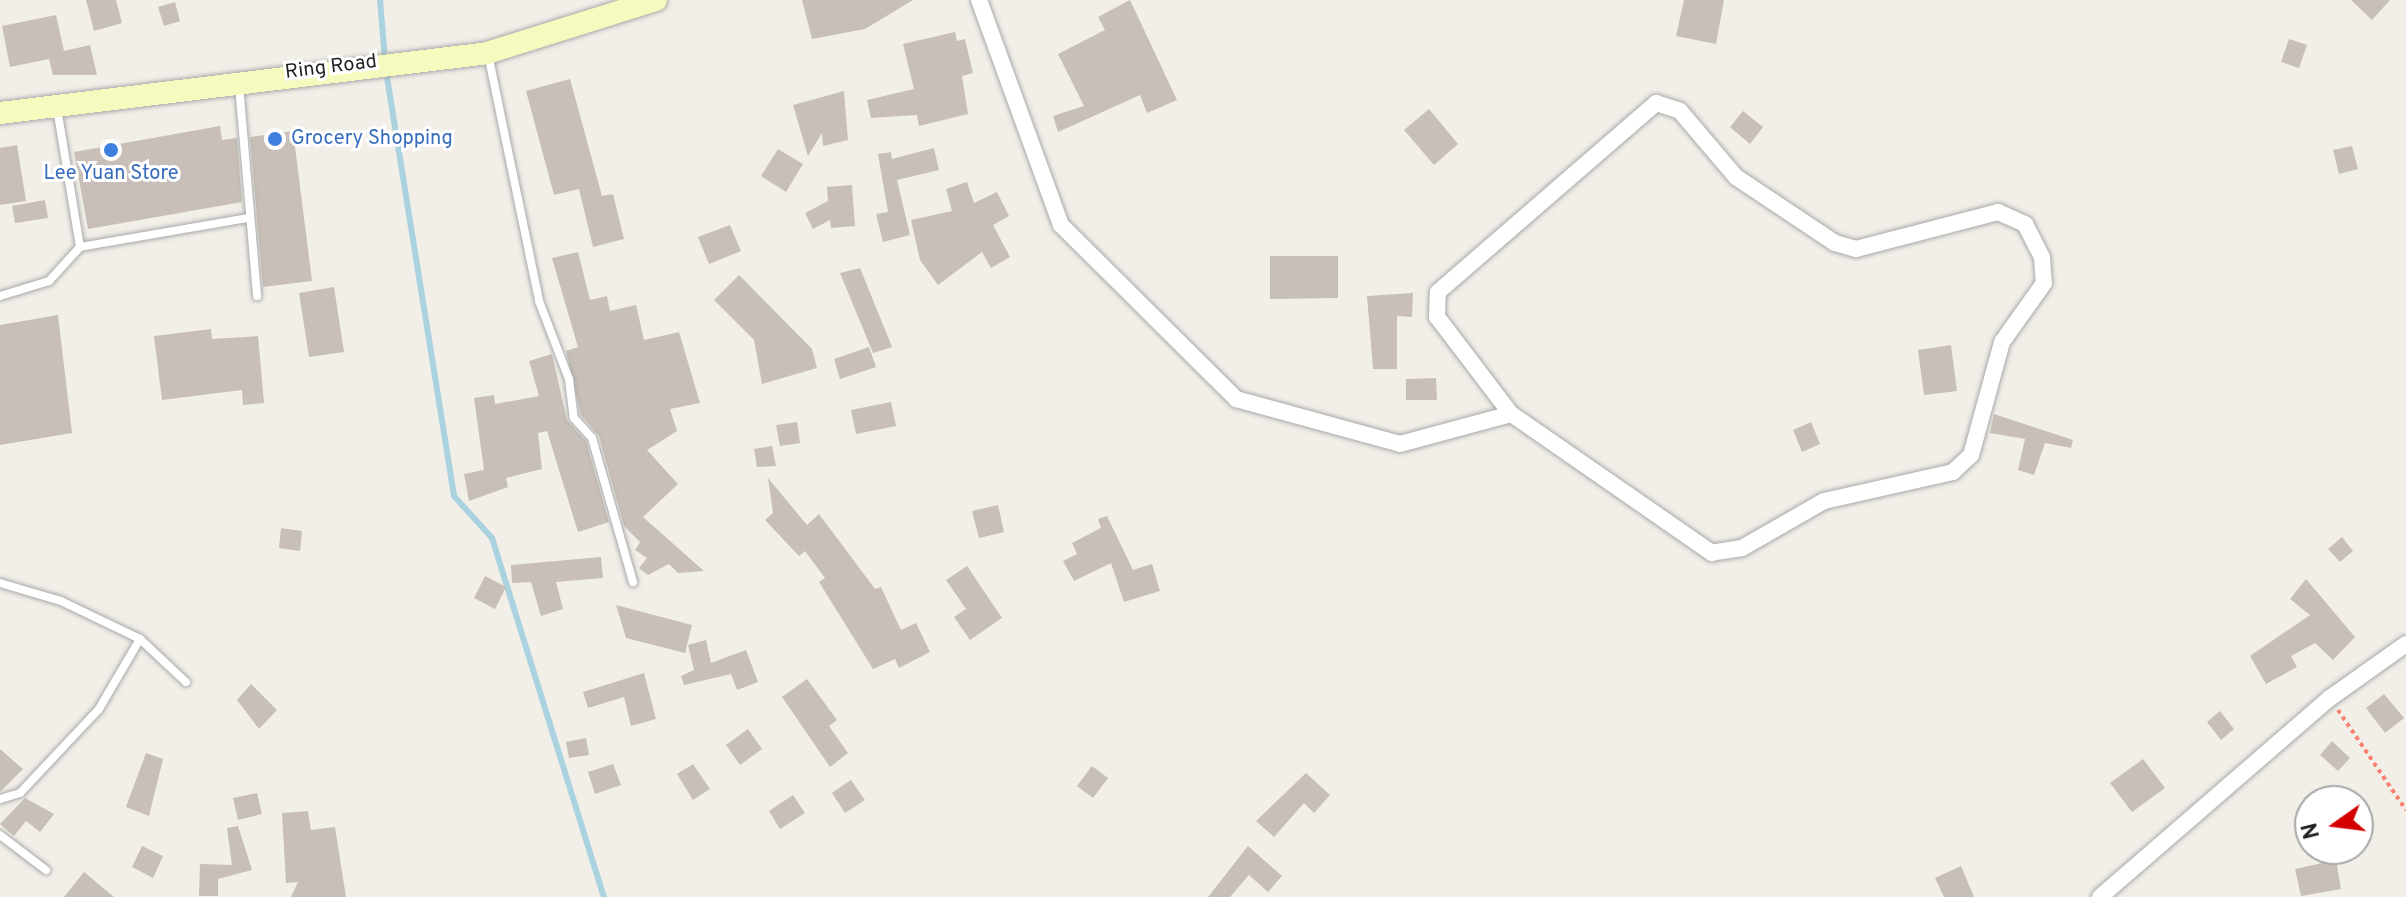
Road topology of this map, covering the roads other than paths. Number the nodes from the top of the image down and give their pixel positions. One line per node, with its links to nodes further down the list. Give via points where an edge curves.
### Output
1 (656, 0): 3 (main road, Ring Road)
2 (979, 0): 11 (street, via 1061,225 1236,399 1400,444)
3 (487, 53): 4 (main road, Ring Road); 12 (lane, via 539,301 569,379 574,418 592,438)
4 (238, 80): 5 (main road, Ring Road); 7 (lane)
5 (56, 104): 6 (main road, Ring Road); 8 (lane)
6 (0, 113)
7 (248, 218): 8 (lane); 10 (lane)
8 (80, 247): 9 (lane, via 49,281)
9 (0, 296)
10 (257, 296)
11 (1511, 414): 11 (street, via 1712,553 1742,548 1824,501 1953,472 1971,455 2002,342 2044,283 2042,257 2025,224 1998,212 1856,249 1835,243 1736,177 1680,111 1656,103 1552,200 1438,292 1437,317)
12 (633, 582)
13 (0, 583): 14 (lane, via 61,601)
14 (140, 639): 16 (lane); 17 (lane, via 99,709 20,793)
15 (2406, 644): 20 (street, via 2330,698)
16 (186, 682)
17 (0, 799)
18 (0, 835): 19 (lane)
19 (46, 870)
20 (2100, 897)

